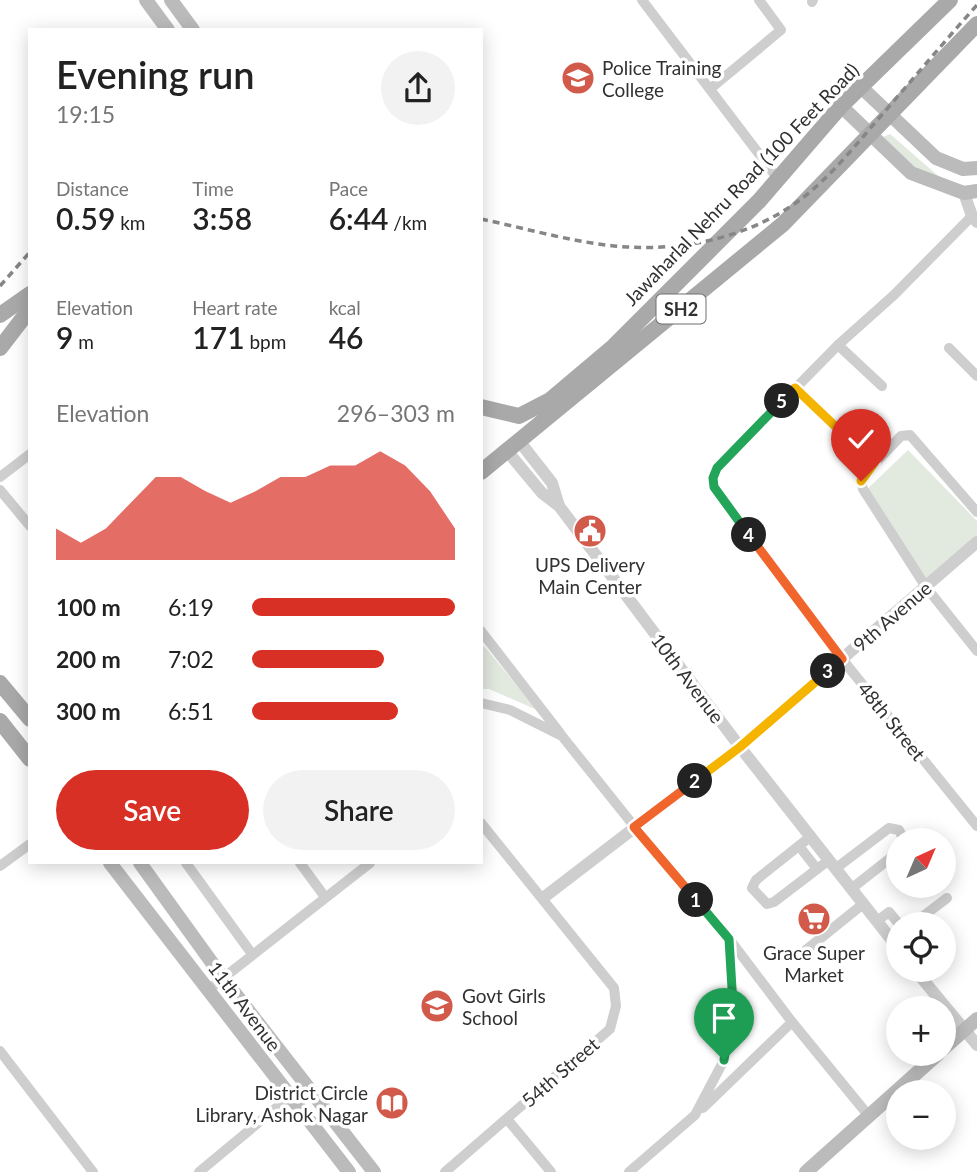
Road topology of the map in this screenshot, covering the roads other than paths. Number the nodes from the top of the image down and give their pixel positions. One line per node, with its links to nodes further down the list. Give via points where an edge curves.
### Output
1 (146, 0): 7 (main road)
2 (171, 0): 8 (main road)
3 (642, 0): 10 (street)
4 (759, 0): 10 (street, via 781,30)
5 (950, 0): 9 (main road, Jawaharlal Nehru Road (100 Feet Road) / SH2)
6 (977, 24): 12 (main road, Jawaharlal Nehru Road (100 Feet Road) / SH2)
7 (167, 28)
8 (192, 28)
9 (861, 87): 11 (main road, Jawaharlal Nehru Road (100 Feet Road) / SH2); 12 (main road)
10 (710, 89): 15 (street)
11 (841, 106): 13 (main road); 15 (main road, Jawaharlal Nehru Road (100 Feet Road) / SH2)
12 (888, 114): 13 (main road, Jawaharlal Nehru Road (100 Feet Road) / SH2); 14 (main road, via 936,158 963,169)
13 (870, 132): 16 (main road, via 911,173); 28 (main road, Jawaharlal Nehru Road (100 Feet Road) / SH2, via 783,224)
14 (977, 168)
15 (778, 179): 27 (main road, Jawaharlal Nehru Road (100 Feet Road) / SH2, via 614,346 550,400 519,416)
16 (970, 192): 17 (street)
17 (974, 219): 21 (street)
18 (28, 295): 20 (main road)
19 (28, 312): 22 (main road)
20 (0, 315)
21 (838, 345): 25 (street); 26 (street)
22 (0, 348)
23 (949, 348): 24 (street)
24 (977, 376)
25 (882, 387)
26 (795, 388): 30 (street); 40 (street, 48th Street, via 717,468 714,487)
27 (483, 407)
28 (514, 447): 31 (main road, Jawaharlal Nehru Road (100 Feet Road) / SH2); 46 (street, 10th Avenue, via 552,483 559,506)
29 (28, 456): 32 (street)
30 (874, 463): 34 (street, via 901,436 910,435); 37 (street, via 861,485)
31 (483, 470)
32 (0, 477)
33 (0, 490): 35 (street)
34 (977, 512)
35 (28, 524)
36 (977, 542): 37 (street, 9th Avenue)
37 (926, 587): 39 (street); 40 (street, 9th Avenue)
38 (483, 634): 45 (street)
39 (977, 651)
40 (842, 659): 46 (street, 9th Avenue); 49 (street, 48th Street)
41 (0, 684): 43 (main road)
42 (483, 703): 45 (street, via 510,710)
43 (28, 717)
44 (0, 721): 47 (main road)
45 (562, 736): 50 (street)
46 (740, 747): 50 (street, 9th Avenue); 52 (street, 10th Avenue)
47 (28, 756)
48 (483, 825): 66 (street, 54th Street)
49 (977, 826)
50 (634, 827): 66 (street, 9th Avenue); 73 (street)
51 (886, 830): 61 (street)
52 (810, 837): 54 (street); 61 (street, 10th Avenue)
53 (28, 845): 62 (street)
54 (799, 846): 63 (street); 63 (street, via 756,880 752,888 757,895 766,904 774,902)
55 (886, 861): 64 (street)
56 (111, 864): 78 (main road, 11th Avenue)
57 (141, 864): 76 (main road, 11th Avenue)
58 (187, 864): 75 (street)
59 (301, 864): 65 (street)
60 (369, 864): 65 (street)
61 (832, 864): 63 (street); 64 (street, 10th Avenue)
62 (0, 866)
63 (817, 869)
64 (851, 889): 68 (street, 10th Avenue)
65 (325, 897): 75 (street)
66 (543, 898): 90 (street, 54th Street, via 614,988 616,1006 610,1029)
67 (947, 898): 69 (street)
68 (863, 904): 71 (street, 10th Avenue); 74 (street)
69 (929, 912)
70 (886, 914): 71 (street)
71 (877, 921): 72 (street, 10th Avenue)
72 (886, 930)
73 (729, 939): 80 (street); 88 (street, via 733,1005 724,1060)
74 (806, 950)
75 (252, 954): 76 (street)
76 (223, 978): 78 (street); 86 (main road, 11th Avenue)
77 (925, 982): 81 (street)
78 (208, 990): 87 (main road, 11th Avenue)
79 (977, 1019): 81 (main road)
80 (792, 1022): 88 (street); 89 (street)
81 (964, 1030): 82 (main road); 83 (street)
82 (956, 1037)
83 (977, 1045)
84 (0, 1051): 91 (street)
85 (924, 1066): 89 (main road)
86 (305, 1084): 87 (street); 94 (main road, 11th Avenue)
87 (290, 1096): 92 (street); 93 (main road, 11th Avenue)
88 (695, 1115): 97 (street)
89 (868, 1115): 98 (main road)
90 (507, 1119): 95 (street, 54th Street); 96 (street)
91 (93, 1172)
92 (199, 1172)
93 (349, 1172)
94 (374, 1172)
95 (445, 1172)
96 (551, 1172)
97 (629, 1172)
98 (806, 1172)

